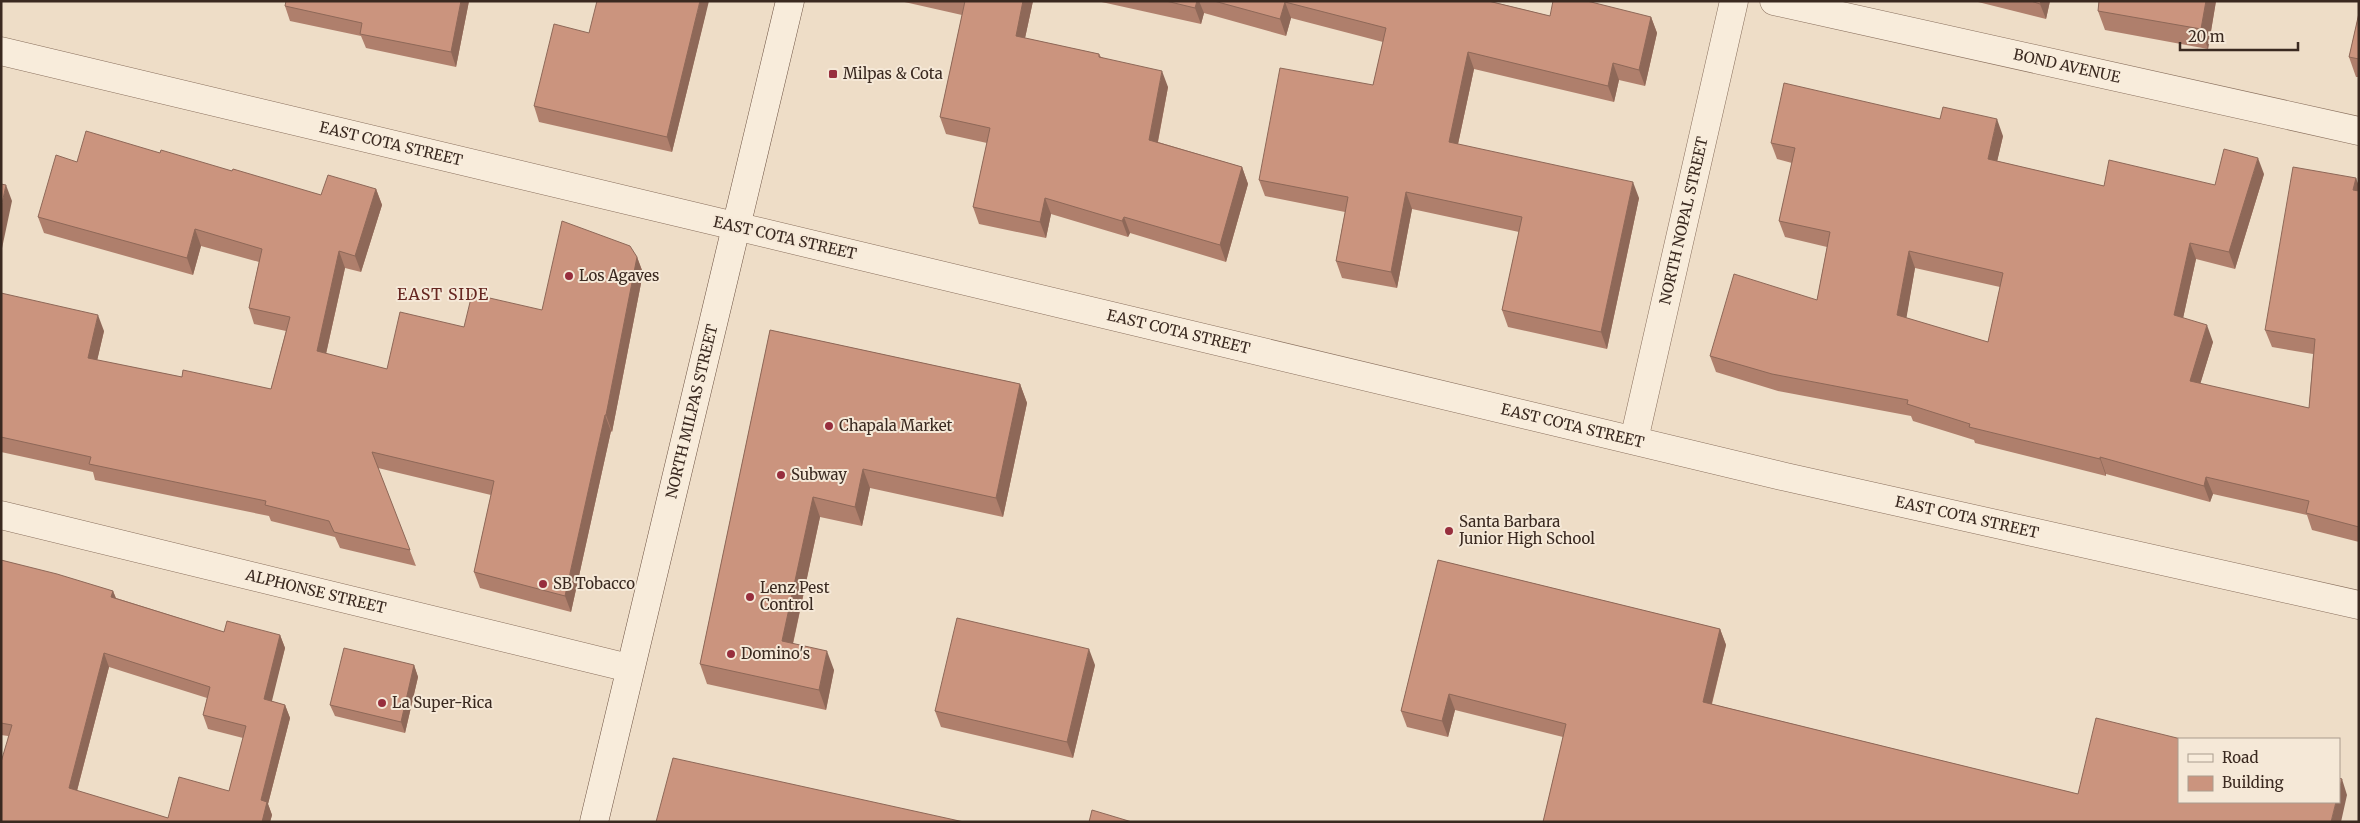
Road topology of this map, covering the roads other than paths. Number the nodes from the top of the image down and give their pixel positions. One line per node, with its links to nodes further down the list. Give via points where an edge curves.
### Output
1 (790, 1): 6 (street, NORTH MILPAS STREET)
2 (1734, 1): 7 (street, NORTH NOPAL STREET)
3 (1774, 1): 5 (street, BOND AVENUE)
4 (1, 51): 6 (street, EAST COTA STREET)
5 (2359, 131)
6 (735, 226): 7 (street, EAST COTA STREET); 10 (street, NORTH MILPAS STREET)
7 (1634, 440): 9 (street, EAST COTA STREET)
8 (1, 515): 10 (street, ALPHONSE STREET)
9 (2359, 605)
10 (629, 668): 11 (street, NORTH MILPAS STREET)
11 (594, 822)

